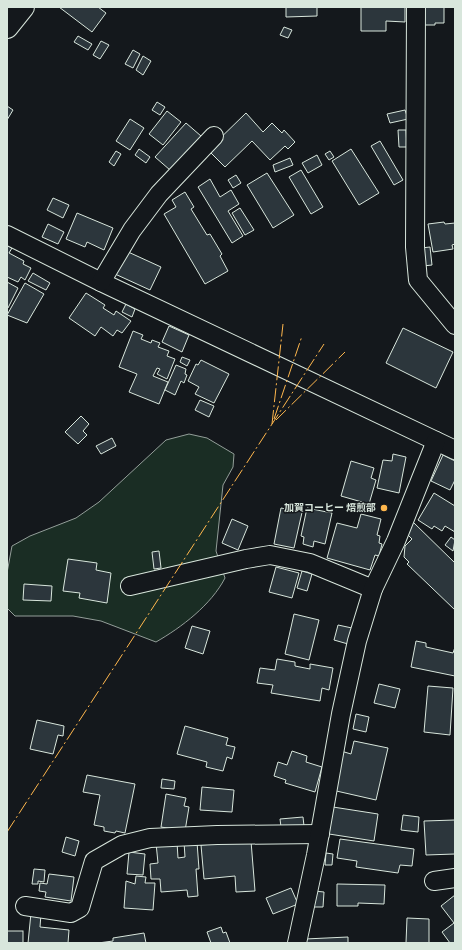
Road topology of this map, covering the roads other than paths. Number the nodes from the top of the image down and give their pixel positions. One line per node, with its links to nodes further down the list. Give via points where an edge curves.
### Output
1 (23, 7): 3 (street)
2 (416, 7): 7 (street, via 415,247 418,280)
3 (7, 27)
4 (214, 136): 6 (street, via 159,194 132,230)
5 (7, 235): 6 (street)
6 (102, 282): 8 (street)
7 (455, 325)
8 (436, 441): 9 (street); 11 (street, via 396,541)
9 (455, 450)
10 (130, 586): 11 (street, via 246,559 270,556 310,564)
11 (373, 589): 12 (street, via 357,641 341,714)
12 (320, 834): 15 (street, via 217,834 150,838 122,845 94,861 80,908 71,913); 16 (street)
13 (455, 878): 14 (street)
14 (434, 881)
15 (25, 906)
16 (297, 943)

